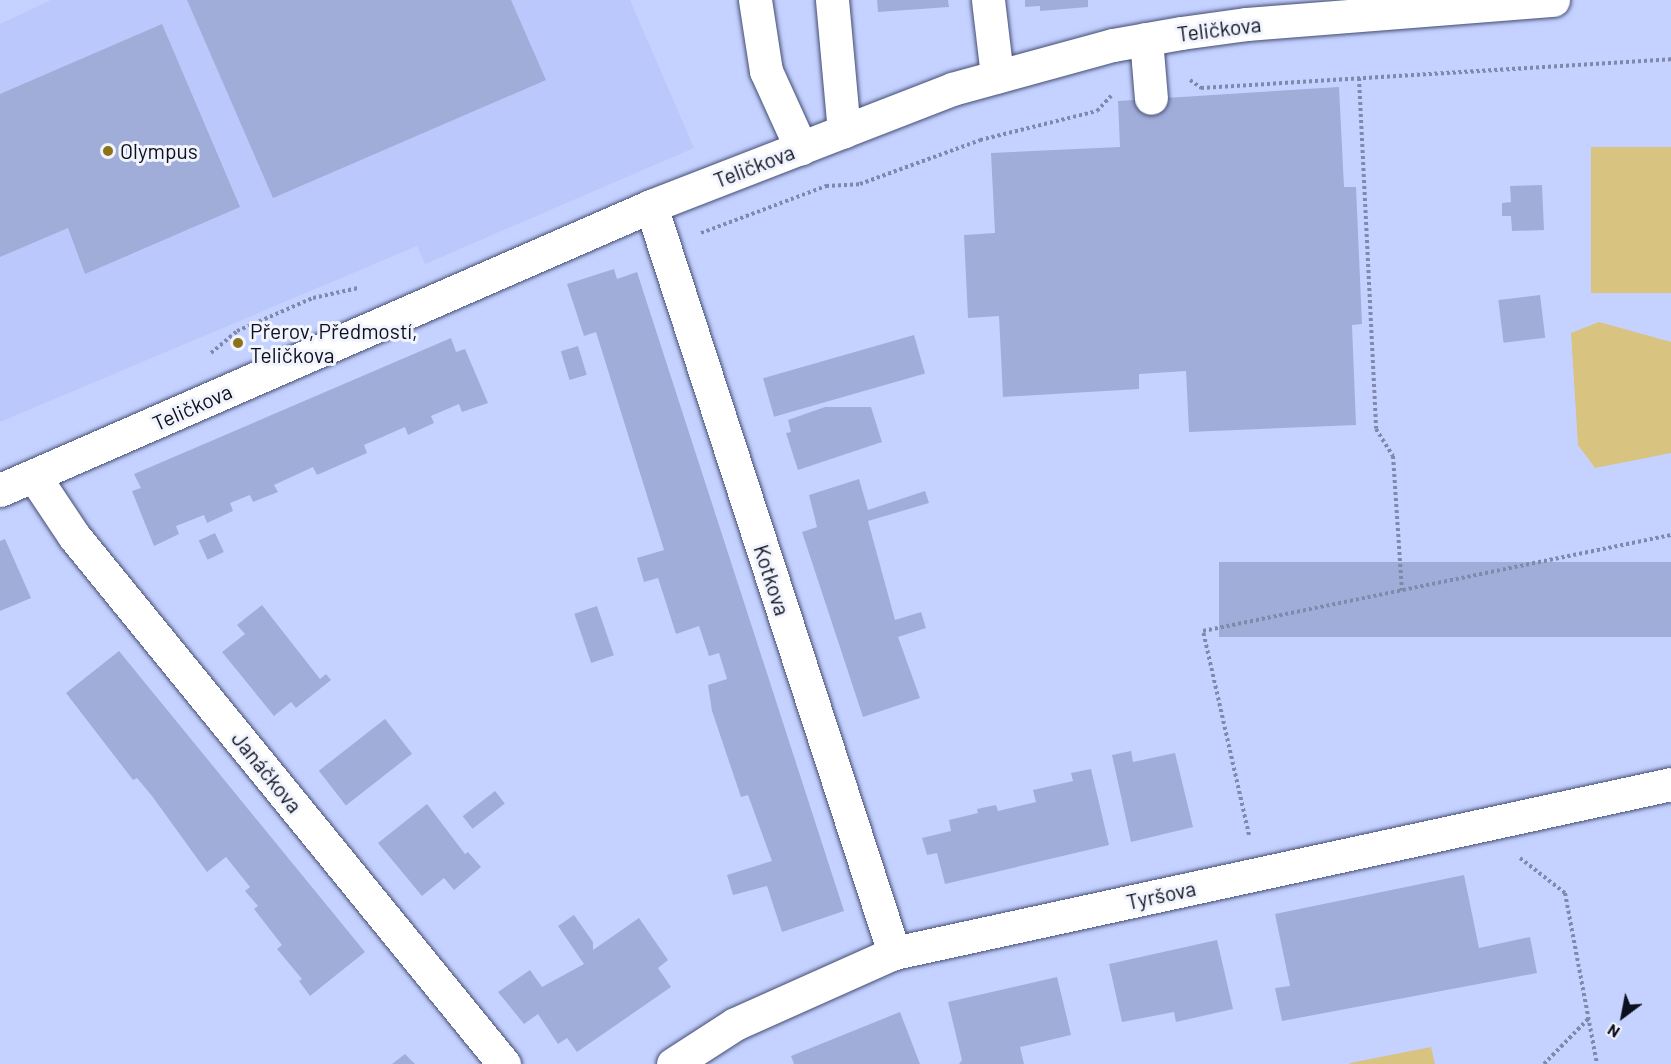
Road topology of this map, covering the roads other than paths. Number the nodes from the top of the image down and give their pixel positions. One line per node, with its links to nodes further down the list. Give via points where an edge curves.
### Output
1 (755, 0): 10 (street, via 766,71)
2 (832, 0): 9 (street)
3 (988, 0): 7 (street)
4 (1552, 0): 5 (street, Teličkova)
5 (1498, 2): 6 (street, Teličkova, via 1247,24)
6 (1146, 39): 7 (street, Teličkova); 8 (street)
7 (997, 76): 9 (street, Teličkova)
8 (1151, 89)
9 (844, 131): 10 (street, Teličkova)
10 (801, 148): 11 (street, Teličkova)
11 (651, 206): 12 (street, Teličkova); 15 (street, Kotkova)
12 (34, 476): 13 (street, Teličkova); 16 (street, Janáčkova, via 74,536)
13 (0, 490)
14 (1671, 784): 15 (street, Tyršova)
15 (894, 953): 17 (street, Tyršova, via 735,1024)
16 (504, 1064)
17 (673, 1064)

